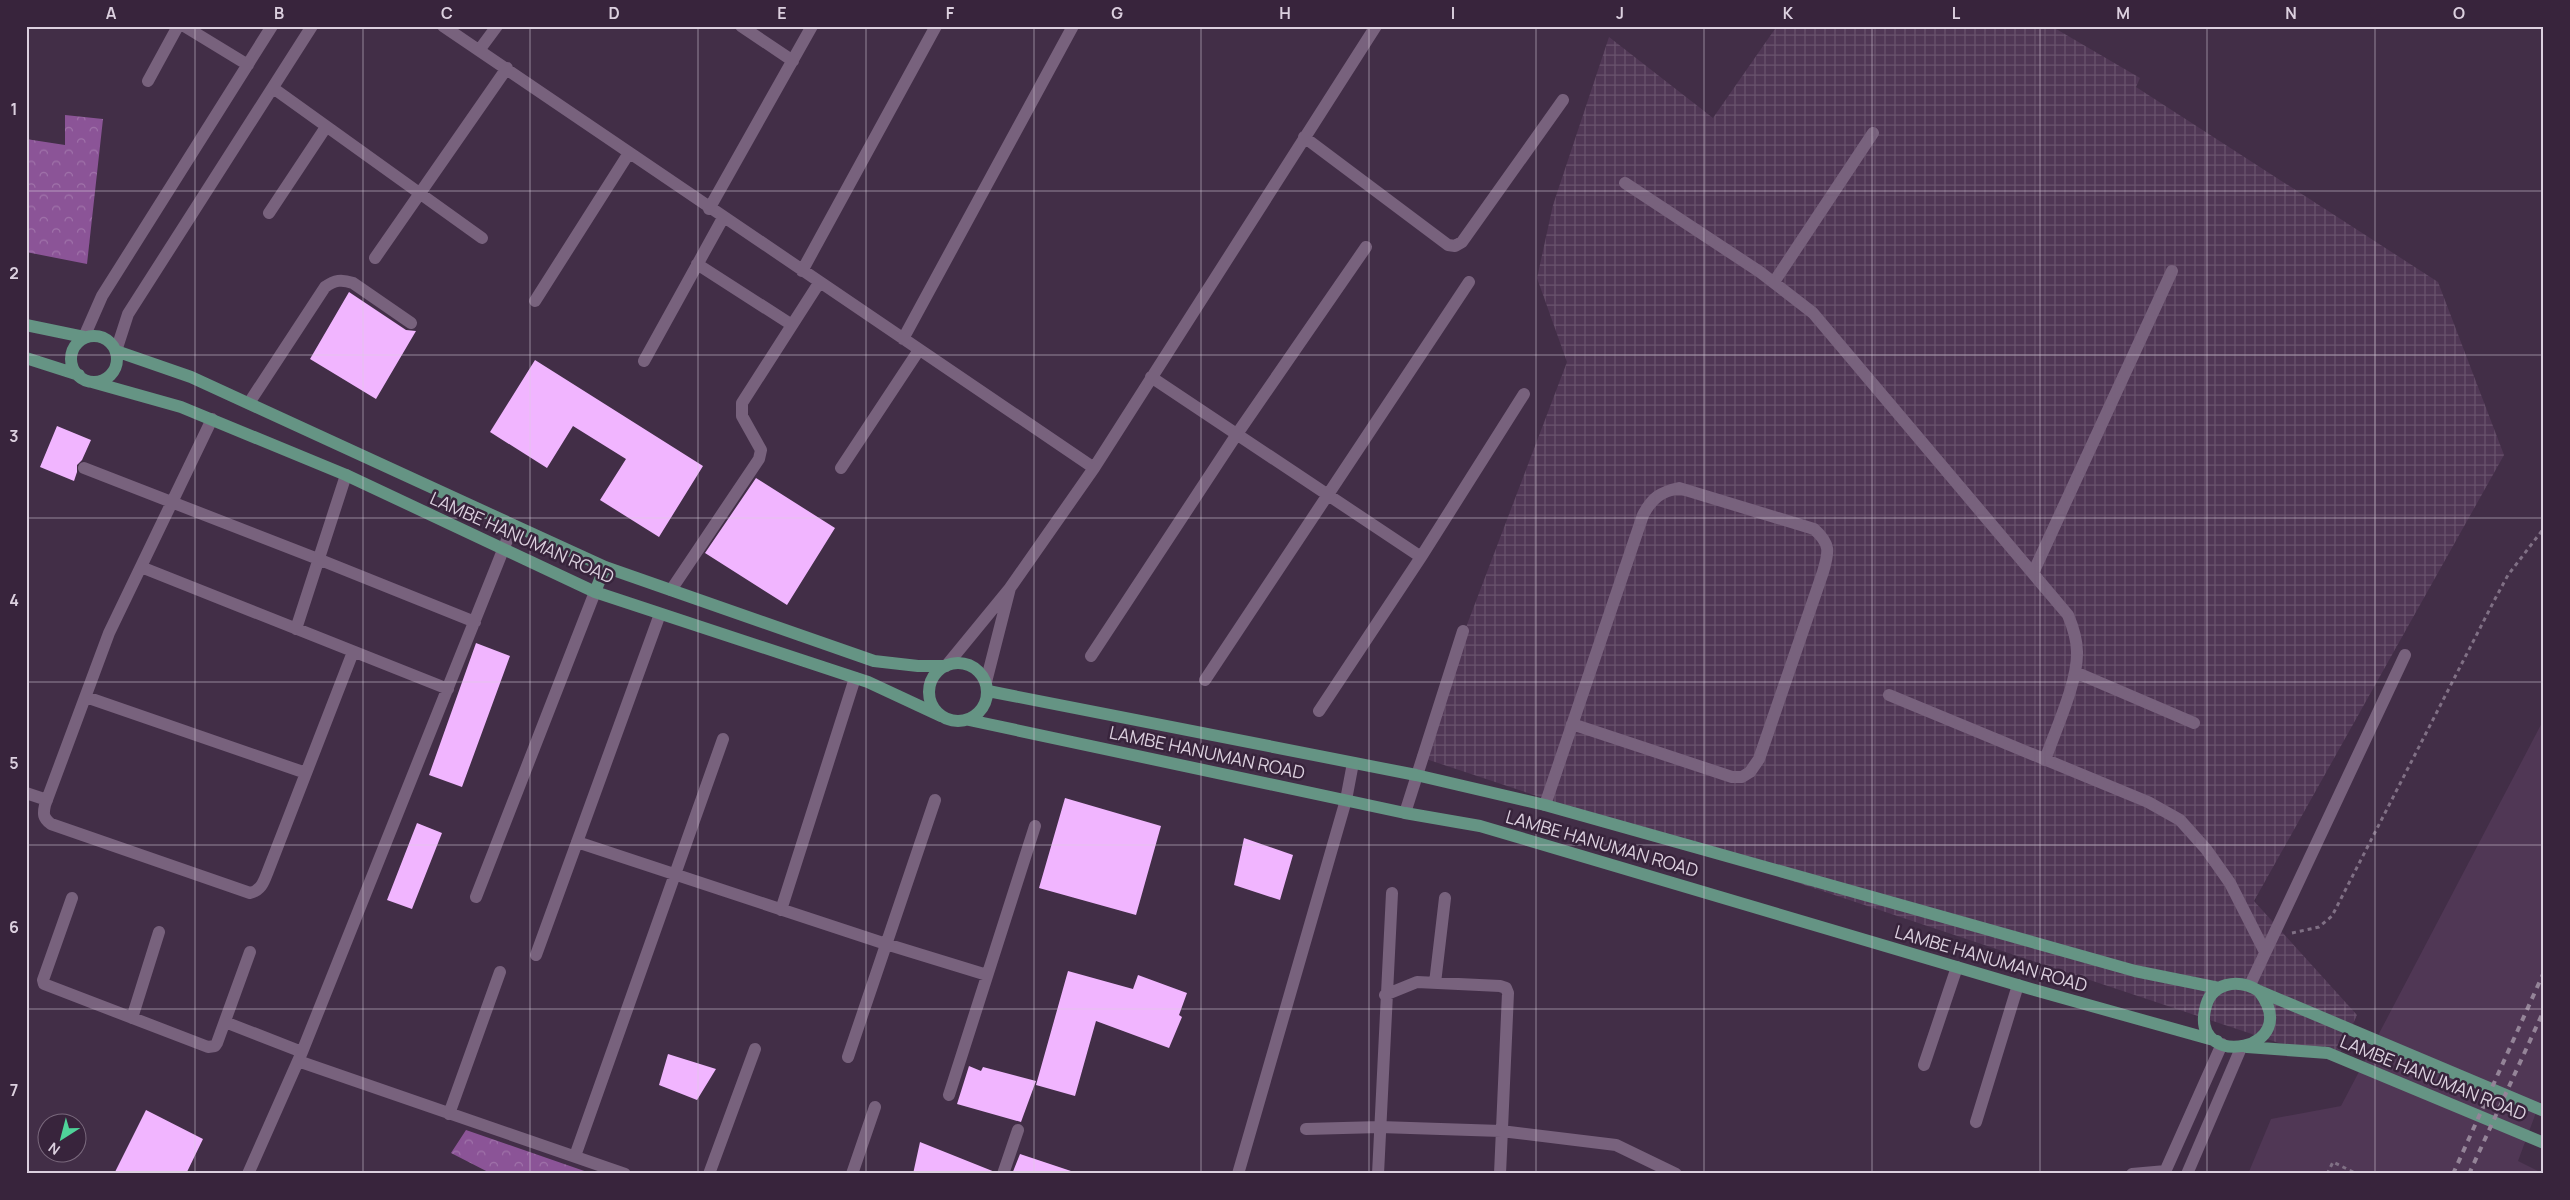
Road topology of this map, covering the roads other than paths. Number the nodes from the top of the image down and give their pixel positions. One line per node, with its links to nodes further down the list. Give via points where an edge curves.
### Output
1 (178, 26): 16 (street)
2 (184, 26): 14 (street)
3 (272, 26): 14 (street)
4 (312, 26): 17 (street)
5 (443, 26): 12 (street)
6 (497, 26): 12 (street)
7 (741, 26): 13 (street)
8 (812, 26): 13 (street)
9 (936, 26): 33 (street)
10 (1073, 26): 42 (street)
11 (1376, 26): 21 (street)
12 (480, 49): 15 (street)
13 (793, 61): 25 (street)
14 (248, 65): 41 (street, via 102,296)
15 (507, 68): 22 (street); 24 (street)
16 (148, 80)
17 (272, 88): 19 (street); 44 (street, via 128,314)
18 (1563, 100): 21 (street, via 1462,242 1455,246 1448,245)
19 (326, 127): 24 (street); 26 (street)
20 (1873, 133): 35 (street)
21 (1304, 137): 48 (street)
22 (628, 153): 25 (street); 37 (street)
23 (1625, 183): 35 (street)
24 (419, 194): 28 (street); 30 (street)
25 (709, 209): 27 (street)
26 (269, 213)
27 (723, 218): 31 (street); 33 (street)
28 (482, 238)
29 (1366, 247): 53 (street)
30 (375, 258)
31 (697, 264): 40 (street); 46 (street)
32 (2172, 270): 66 (street)
33 (802, 271): 36 (street)
34 (1469, 282): 58 (street)
35 (1774, 282): 66 (street, via 1813,313)
36 (819, 283): 40 (street); 42 (street)
37 (535, 301)
38 (411, 323): 51 (street, via 353,283 333,281 325,287)
39 (26, 325): 41 (main road)
40 (792, 325): 68 (street, via 742,403 742,416 761,450 759,460)
41 (84, 338): 44 (main road, via 99,336 112,344); 47 (main road, via 73,348 71,355 74,370)
42 (903, 339): 43 (street)
43 (919, 350): 55 (street); 56 (street)
44 (116, 351): 49 (main road, via 116,366 112,373 107,378); 51 (main road, via 191,376)
45 (26, 358): 47 (main road)
46 (644, 361)
47 (79, 375): 49 (main road)
48 (1151, 377): 53 (street); 56 (street)
49 (92, 382): 52 (main road, LAMBE HANUMAN ROAD, via 182,407)
50 (1524, 394): 62 (street)
51 (249, 404): 60 (main road)
52 (212, 419): 57 (main road, LAMBE HANUMAN ROAD); 59 (street)
53 (1237, 434): 58 (street); 76 (street)
54 (84, 468): 59 (street)
55 (842, 468)
56 (1094, 468): 67 (street)
57 (346, 475): 61 (main road, LAMBE HANUMAN ROAD); 63 (street)
58 (1328, 495): 62 (street); 80 (street)
59 (171, 503): 63 (street); 64 (street)
60 (512, 525): 61 (street); 65 (main road)
61 (502, 550): 69 (main road, LAMBE HANUMAN ROAD); 71 (street)
62 (1421, 557): 85 (street)
63 (318, 559): 71 (street); 72 (street)
64 (141, 567): 72 (street); 84 (street, via 109,633)
65 (605, 567): 68 (main road); 69 (main road)
66 (2034, 573): 78 (street, via 2068,615 2076,635)
67 (1010, 588): 77 (street); 81 (street)
68 (671, 590): 77 (main road, via 874,661)
69 (595, 592): 70 (main road, LAMBE HANUMAN ROAD); 105 (street)
70 (660, 614): 79 (main road, LAMBE HANUMAN ROAD); 102 (street)
71 (475, 622): 82 (street)
72 (296, 629): 74 (street)
73 (1463, 631): 94 (street)
74 (353, 652): 82 (street); 93 (street)
75 (2405, 655): 112 (street)
76 (1092, 656)
77 (946, 666): 81 (main road, via 966,664 981,674); 86 (main road, via 938,672 929,690 934,709)
78 (2075, 672): 88 (street); 91 (street)
79 (856, 678): 86 (main road, LAMBE HANUMAN ROAD); 108 (street)
80 (1206, 680)
81 (987, 687): 87 (main road, via 983,709); 92 (main road, LAMBE HANUMAN ROAD)
82 (448, 689): 127 (street)
83 (1889, 695): 91 (street)
84 (86, 697): 93 (street); 96 (street)
85 (1319, 711)
86 (941, 716): 87 (main road, via 951,721)
87 (968, 720): 98 (main road, LAMBE HANUMAN ROAD)
88 (2194, 723)
89 (1572, 724): 89 (street, via 1643,515 1661,492 1679,488 1814,529 1825,539 1828,555 1823,572 1769,732 1759,759 1750,772 1732,777); 99 (street)
90 (723, 739): 103 (street)
91 (2045, 760): 112 (street, via 2148,802 2180,820 2230,883)
92 (1353, 763): 94 (main road, LAMBE HANUMAN ROAD); 98 (street)
93 (306, 774): 96 (street, via 261,887 250,893 51,824 43,813)
94 (1416, 775): 99 (main road, LAMBE HANUMAN ROAD); 100 (street)
95 (26, 793): 96 (street)
96 (47, 800)
97 (935, 800): 110 (street)
98 (1346, 800): 100 (main road, LAMBE HANUMAN ROAD); 147 (street)
99 (1545, 804): 119 (main road, LAMBE HANUMAN ROAD, via 2135,972)
100 (1405, 813): 114 (main road, LAMBE HANUMAN ROAD, via 1480,826)
101 (1035, 826): 116 (street)
102 (577, 842): 103 (street); 113 (street)
103 (675, 875): 108 (street); 140 (street)
104 (1392, 893): 121 (street)
105 (476, 897)
106 (72, 898): 122 (street, via 44,984)
107 (1445, 898): 117 (street)
108 (781, 910): 110 (street)
109 (160, 932): 122 (street)
110 (886, 944): 116 (street); 128 (street)
111 (250, 952): 123 (street)
112 (2265, 952): 120 (street)
113 (536, 955)
114 (1957, 967): 118 (main road, LAMBE HANUMAN ROAD); 129 (street)
115 (500, 972): 133 (street)
116 (988, 975): 130 (street)
117 (1436, 983): 121 (street, via 1417,982); 138 (street, via 1500,986 1508,993)
118 (2018, 985): 124 (main road, LAMBE HANUMAN ROAD); 134 (street)
119 (2219, 988): 120 (main road, via 2238,983); 124 (main road, via 2211,995 2204,1014 2205,1024)
120 (2254, 988): 125 (main road, via 2266,1000 2269,1022 2257,1042); 132 (main road, LAMBE HANUMAN ROAD)
121 (1385, 995): 135 (street)
122 (132, 1018): 123 (street, via 212,1048)
123 (224, 1022): 127 (street)
124 (2219, 1043): 125 (main road); 141 (street)
125 (2244, 1047): 139 (main road, LAMBE HANUMAN ROAD, via 2328,1053); 152 (street)
126 (755, 1049): 144 (street)
127 (300, 1056): 133 (street); 142 (street)
128 (848, 1057)
129 (1924, 1065)
130 (949, 1095)
131 (875, 1107): 145 (street)
132 (2544, 1112)
133 (449, 1114): 140 (street)
134 (1976, 1122)
135 (1380, 1127): 136 (street); 138 (street); 148 (street)
136 (1306, 1128)
137 (1018, 1130): 146 (street)
138 (1501, 1132): 149 (street); 150 (street, via 1616,1145)
139 (2544, 1143)
140 (575, 1156): 143 (street)
141 (2165, 1172): 151 (street)
142 (248, 1174)
143 (625, 1174)
144 (709, 1174)
145 (852, 1174)
146 (1003, 1174)
147 (1238, 1174)
148 (1378, 1174)
149 (1500, 1174)
150 (1676, 1174)
151 (2132, 1174)
152 (2187, 1174)

